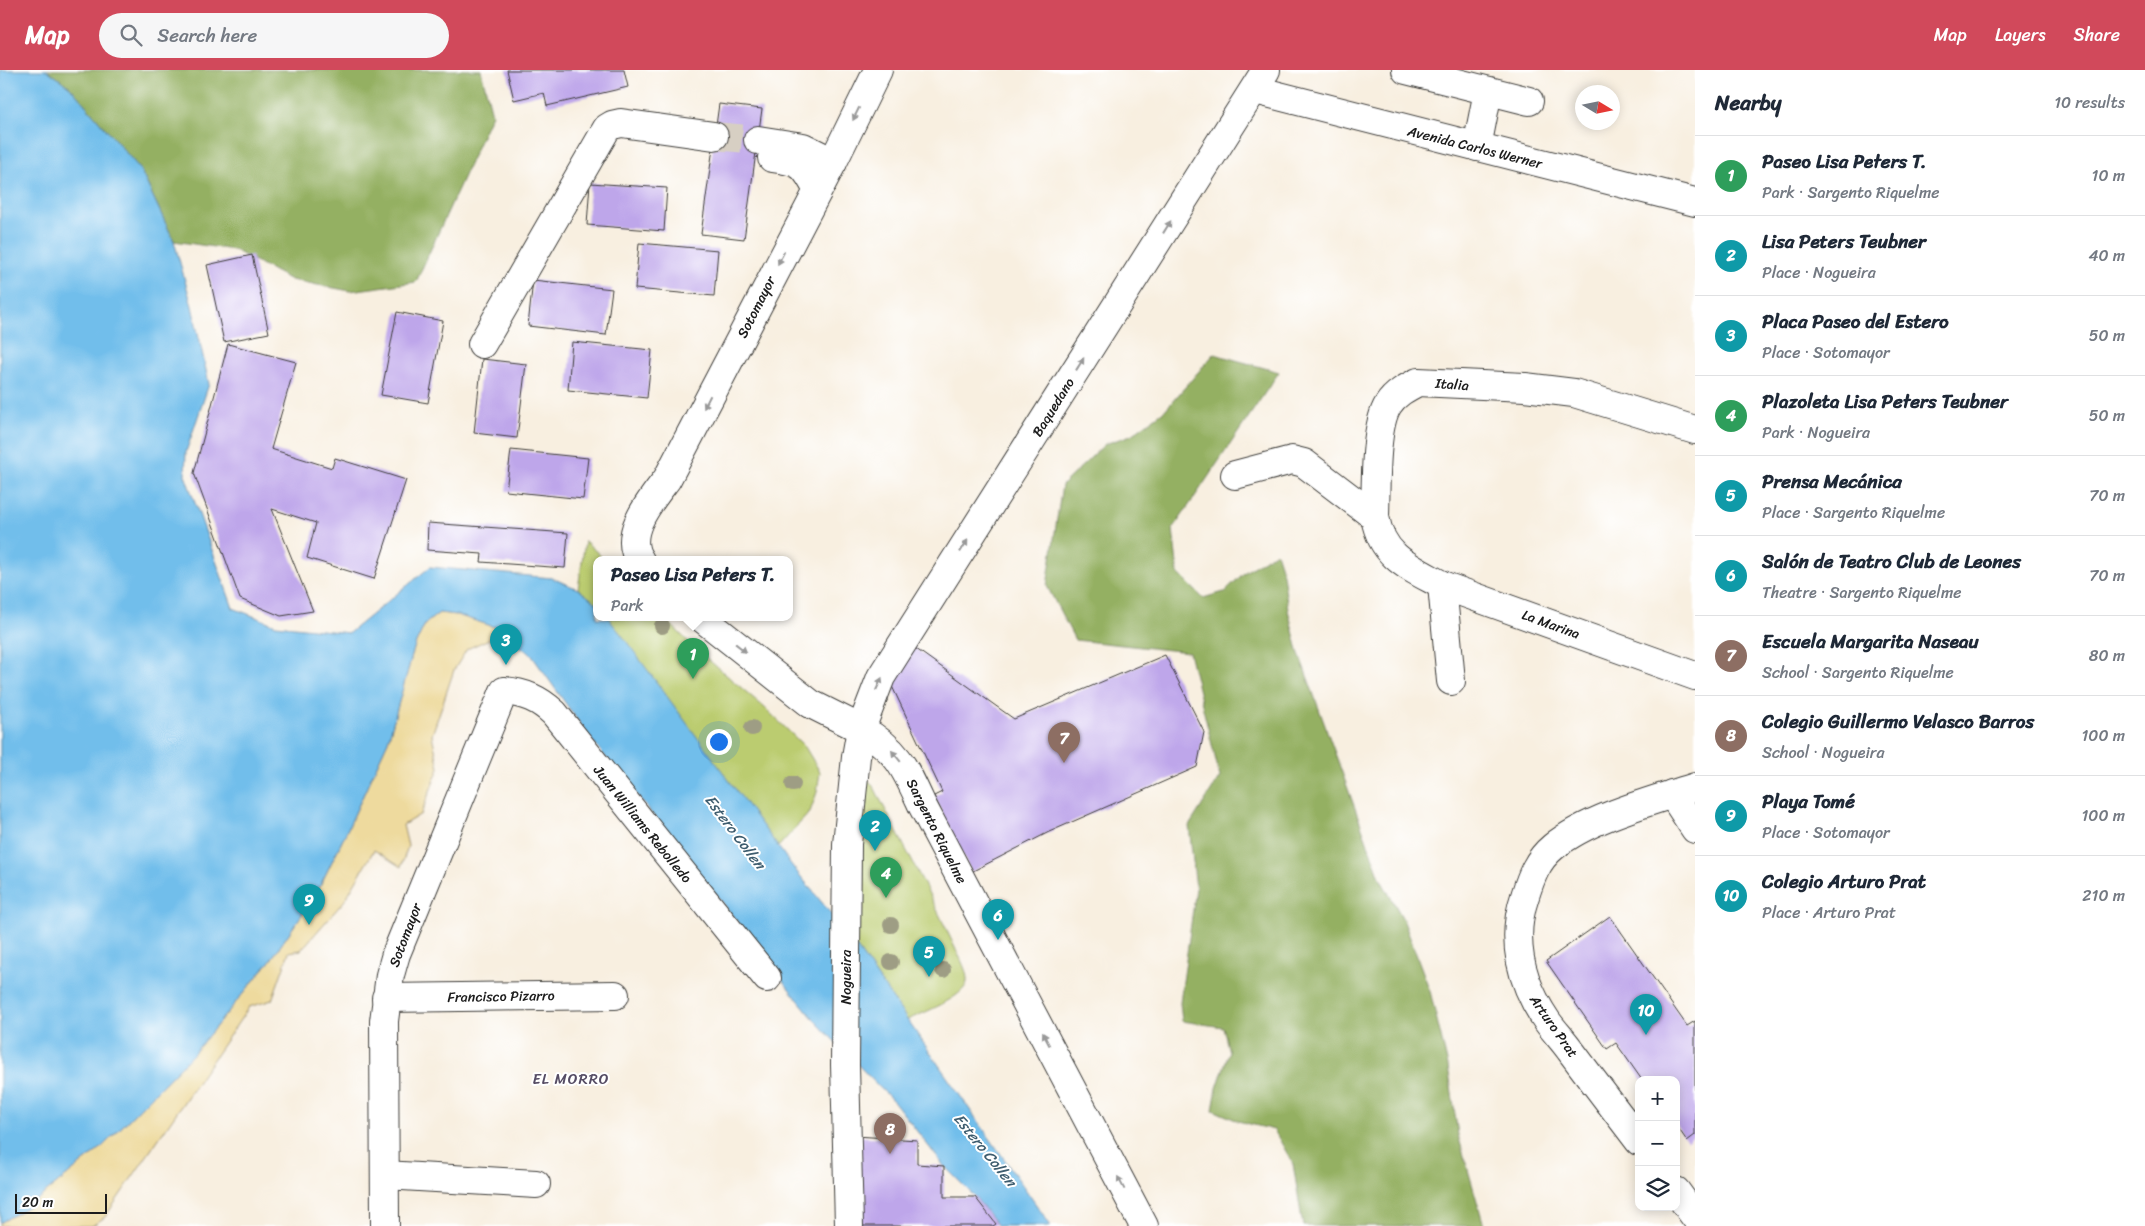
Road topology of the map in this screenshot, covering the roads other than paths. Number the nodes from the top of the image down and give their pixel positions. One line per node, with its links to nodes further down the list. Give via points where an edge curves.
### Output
1 (878, 70): 8 (street, Sotomayor, one-way to 8)
2 (1406, 70): 4 (street)
3 (1260, 80): 7 (street, Avenida Carlos Werner); 22 (street, Baquedano, one-way to 3, via 881,677)
4 (1488, 90): 5 (street); 7 (street)
5 (1529, 101)
6 (714, 142): 11 (street, via 691,142 680,131 621,123 607,128)
7 (1477, 147): 10 (street, Avenida Carlos Werner)
8 (833, 162): 9 (street, Sotomayor); 9 (street, via 802,147 757,148 806,168)
9 (818, 188): 15 (street, Sotomayor, one-way to 15, via 667,479 639,518)
10 (1695, 202)
11 (482, 344)
12 (1695, 430): 14 (street, Italia, via 1574,393 1525,387 1418,382 1394,397 1382,418)
13 (1234, 474): 14 (street, via 1292,460 1304,464)
14 (1375, 517): 16 (street, Italia, via 1377,529 1388,550)
15 (638, 551)
16 (1410, 568): 17 (street, La Marina)
17 (1442, 585): 19 (street, La Marina); 20 (street)
18 (706, 621): 22 (street, Sargento Riquelme, one-way to 22, via 811,704)
19 (1695, 676)
20 (1451, 681)
21 (504, 691): 25 (street, Juan Williams Rebolledo, via 535,699 554,714); 27 (street, Sotomayor, via 396,954)
22 (861, 729): 34 (street, Nogueira, via 847,844 846,880 845,1065); 35 (street, Sargento Riquelme, one-way to 22, via 906,770 896,754)
23 (1684, 790): 24 (street); 28 (street, Arturo Prat, via 1589,825 1552,848 1534,870 1518,926 1521,967 1530,995)
24 (1695, 829)
25 (767, 978)
26 (615, 995): 27 (street, Francisco Pizarro)
27 (386, 998): 29 (street, Sotomayor)
28 (1635, 1136)
29 (385, 1175): 30 (street); 33 (street, Sotomayor)
30 (536, 1184)
31 (1680, 1197): 32 (street)
32 (1695, 1216)
33 (385, 1226)
34 (849, 1226)
35 (1144, 1226)

